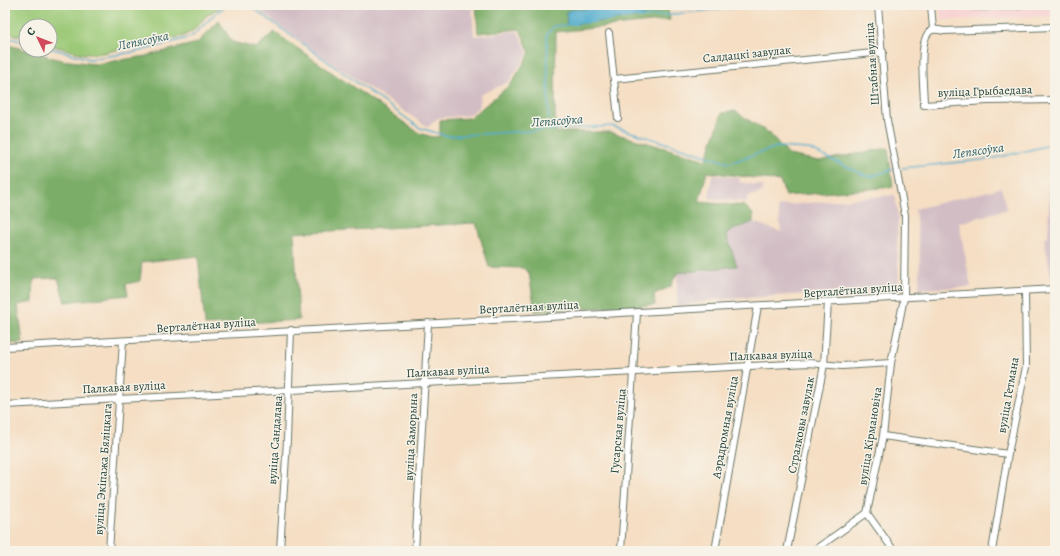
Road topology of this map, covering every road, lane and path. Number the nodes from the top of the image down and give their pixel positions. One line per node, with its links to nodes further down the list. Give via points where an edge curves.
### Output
1 (878, 5): 6 (street, Штабная вуліца)
2 (931, 5): 4 (street)
3 (1055, 27): 4 (street, via 944,31)
4 (933, 29): 8 (street, вуліца Грыбаедава, via 924,41 924,105)
5 (609, 33): 7 (street)
6 (882, 52): 7 (street, Салдацкі завулак); 12 (street, Штабная вуліца, via 887,120 905,215)
7 (614, 79): 9 (street)
8 (1055, 100)
9 (618, 118)
10 (1055, 289): 11 (street, Верталётная вуліца)
11 (1025, 291): 12 (street, Верталётная вуліца); 29 (street, вуліца Гетмана, via 1026,367)
12 (904, 298): 13 (street, Верталётная вуліца); 20 (street, вуліца Кірмановіча)
13 (828, 302): 14 (street, Верталётная вуліца); 21 (street, Стралковы завулак)
14 (758, 306): 15 (street, Верталётная вуліца); 22 (street, Аэрадромная вуліца)
15 (637, 313): 16 (street, Верталётная вуліца); 23 (street, Гусарская вуліца)
16 (428, 323): 17 (street, Верталётная вуліца); 24 (street, вуліца Заморына)
17 (291, 330): 18 (street, Верталётная вуліца); 25 (street, вуліца Сандалава)
18 (124, 340): 19 (street, Верталётная вуліца); 26 (street, вуліца Экіпажа Бяліцкага)
19 (5, 347)
20 (891, 363): 21 (street, Палкавая вуліца); 28 (street, вуліца Кірмановіча)
21 (824, 365): 22 (street, Палкавая вуліца, via 809,363); 36 (street, Стралковы завулак)
22 (747, 367): 23 (street, Палкавая вуліца); 35 (street, Аэрадромная вуліца)
23 (634, 374): 24 (street, Палкавая вуліца); 34 (street, Гусарская вуліца)
24 (425, 383): 25 (street, Палкавая вуліца); 33 (street, вуліца Заморына)
25 (289, 389): 26 (street, Палкавая вуліца); 32 (street, вуліца Сандалава)
26 (119, 399): 27 (street, Палкавая вуліца); 31 (street, вуліца Экіпажа Бяліцкага)
27 (5, 405)
28 (883, 436): 29 (street); 30 (street, вуліца Кірмановіча)
29 (1008, 454): 39 (street, вуліца Гетмана)
30 (867, 513): 37 (street); 38 (street)
31 (109, 551)
32 (280, 551)
33 (415, 551)
34 (621, 551)
35 (715, 551)
36 (787, 551)
37 (813, 551)
38 (894, 551)
39 (992, 551)

